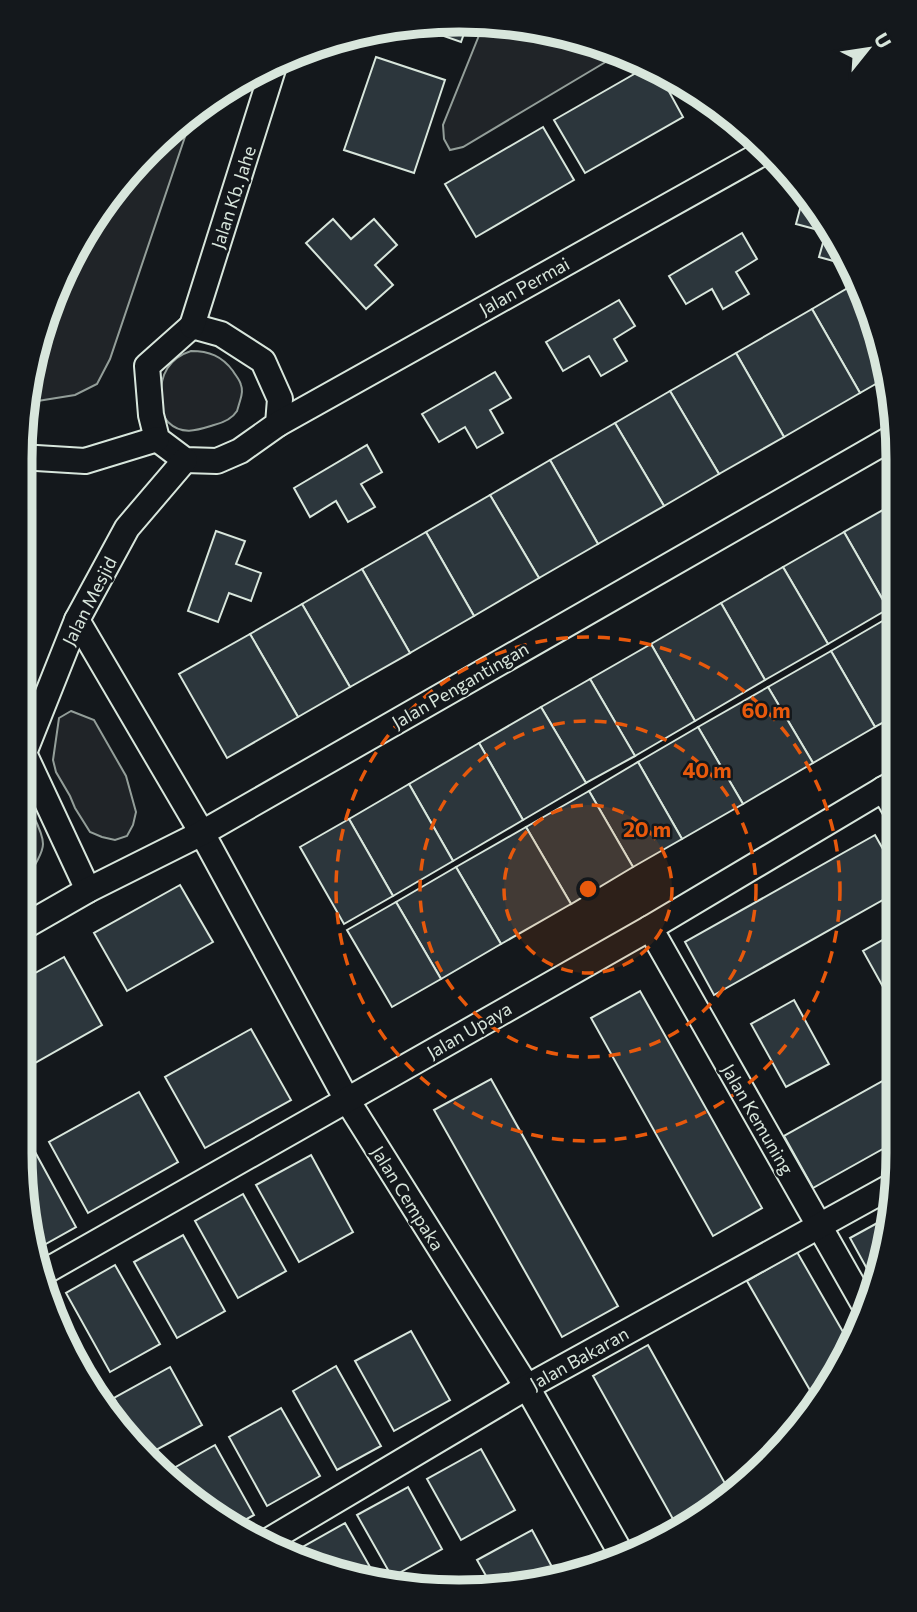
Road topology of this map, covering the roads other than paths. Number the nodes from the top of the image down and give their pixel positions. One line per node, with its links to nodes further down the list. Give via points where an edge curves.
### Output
1 (272, 75): 3 (street, Jalan Kb. Jahe)
2 (758, 155): 4 (street, Jalan Permai)
3 (192, 326): 4 (street, via 221,334 262,361 280,399); 5 (street, via 147,366)
4 (278, 424): 8 (street, via 217,461)
5 (157, 439): 7 (street, via 85,461); 8 (street)
6 (885, 442): 13 (street, Jalan Pengantingan)
7 (32, 458)
8 (185, 460): 9 (street, Jalan Mesjid, via 127,528)
9 (77, 620): 10 (street, Jalan Mesjid); 13 (street, Jalan Cempaka)
10 (32, 730)
11 (32, 775): 14 (street)
12 (886, 787): 16 (street, Jalan Upaya)
13 (202, 833): 14 (street, Jalan Pengantingan); 17 (street, Jalan Cempaka)
14 (88, 890): 15 (street, Jalan Pengantingan)
15 (32, 922)
16 (650, 928): 17 (street, Jalan Upaya); 19 (street, Jalan Kemuning)
17 (347, 1100): 20 (street, Jalan Upaya); 22 (street, Jalan Cempaka)
18 (884, 1190): 19 (street, Jalan Bakaran)
19 (819, 1227): 21 (street, Jalan Kemuning); 22 (street, Jalan Bakaran)
20 (48, 1270)
21 (860, 1298)
22 (527, 1387): 23 (street, Jalan Bakaran); 24 (street, Jalan Cempaka)
23 (273, 1538)
24 (619, 1549)

